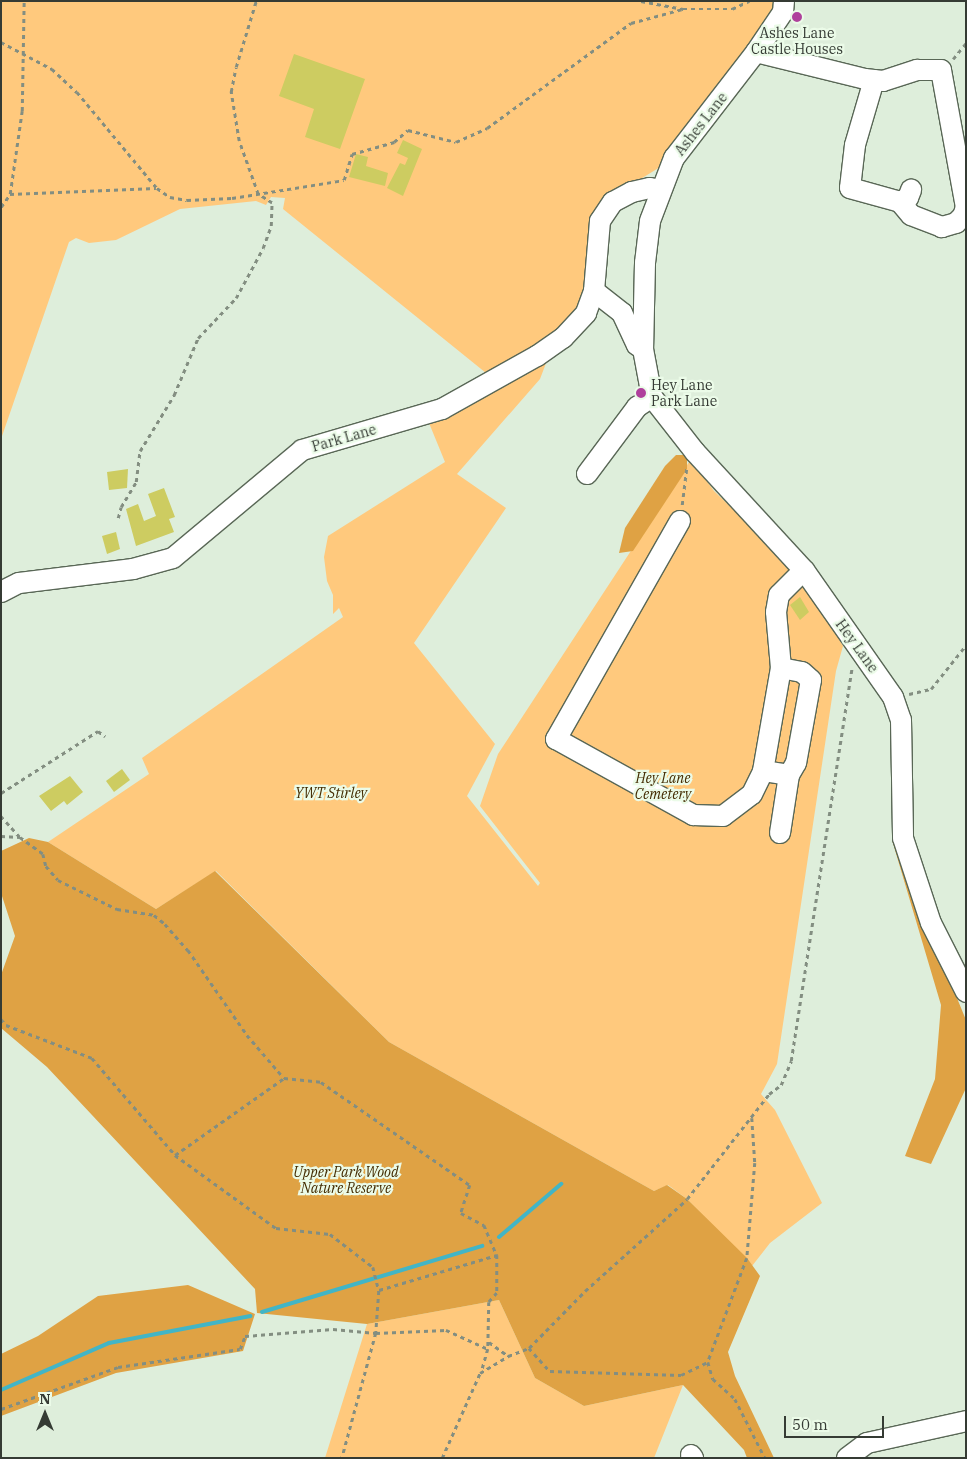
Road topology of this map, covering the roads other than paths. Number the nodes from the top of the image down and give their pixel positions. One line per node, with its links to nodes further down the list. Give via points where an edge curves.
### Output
1 (784, 1): 2 (street, Ashes Lane, via 783,12)
2 (756, 52): 3 (street); 4 (street, Ashes Lane, via 674,158)
3 (874, 80): 3 (street, via 883,81 917,70 941,70 966,207 956,223 942,227 911,215 905,196 850,188 855,145)
4 (661, 190): 5 (street, Park Lane, via 650,188 632,192 613,202 600,221); 6 (street, Ashes Lane, via 650,221 645,263)
5 (594, 291): 6 (street, via 622,312 637,345); 11 (street, Park Lane, via 586,313 563,338 538,356 442,409 302,450 173,558 133,569 19,583)
6 (644, 349): 7 (street, Hey Lane)
7 (652, 396): 8 (street, via 637,407); 10 (street, Hey Lane, via 695,452)
8 (587, 474)
9 (680, 521): 13 (street, via 556,739 693,815 723,816 752,794)
10 (804, 570): 12 (street, via 779,595 776,612); 16 (street, Hey Lane, via 893,697 901,720 903,838 931,923)
11 (1, 592)
12 (781, 668): 13 (street); 14 (street, via 802,672 811,680 796,763)
13 (763, 771): 14 (street)
14 (789, 775): 15 (street)
15 (780, 833)
16 (966, 992)
17 (966, 1421): 18 (street, via 867,1443)
18 (847, 1458)

